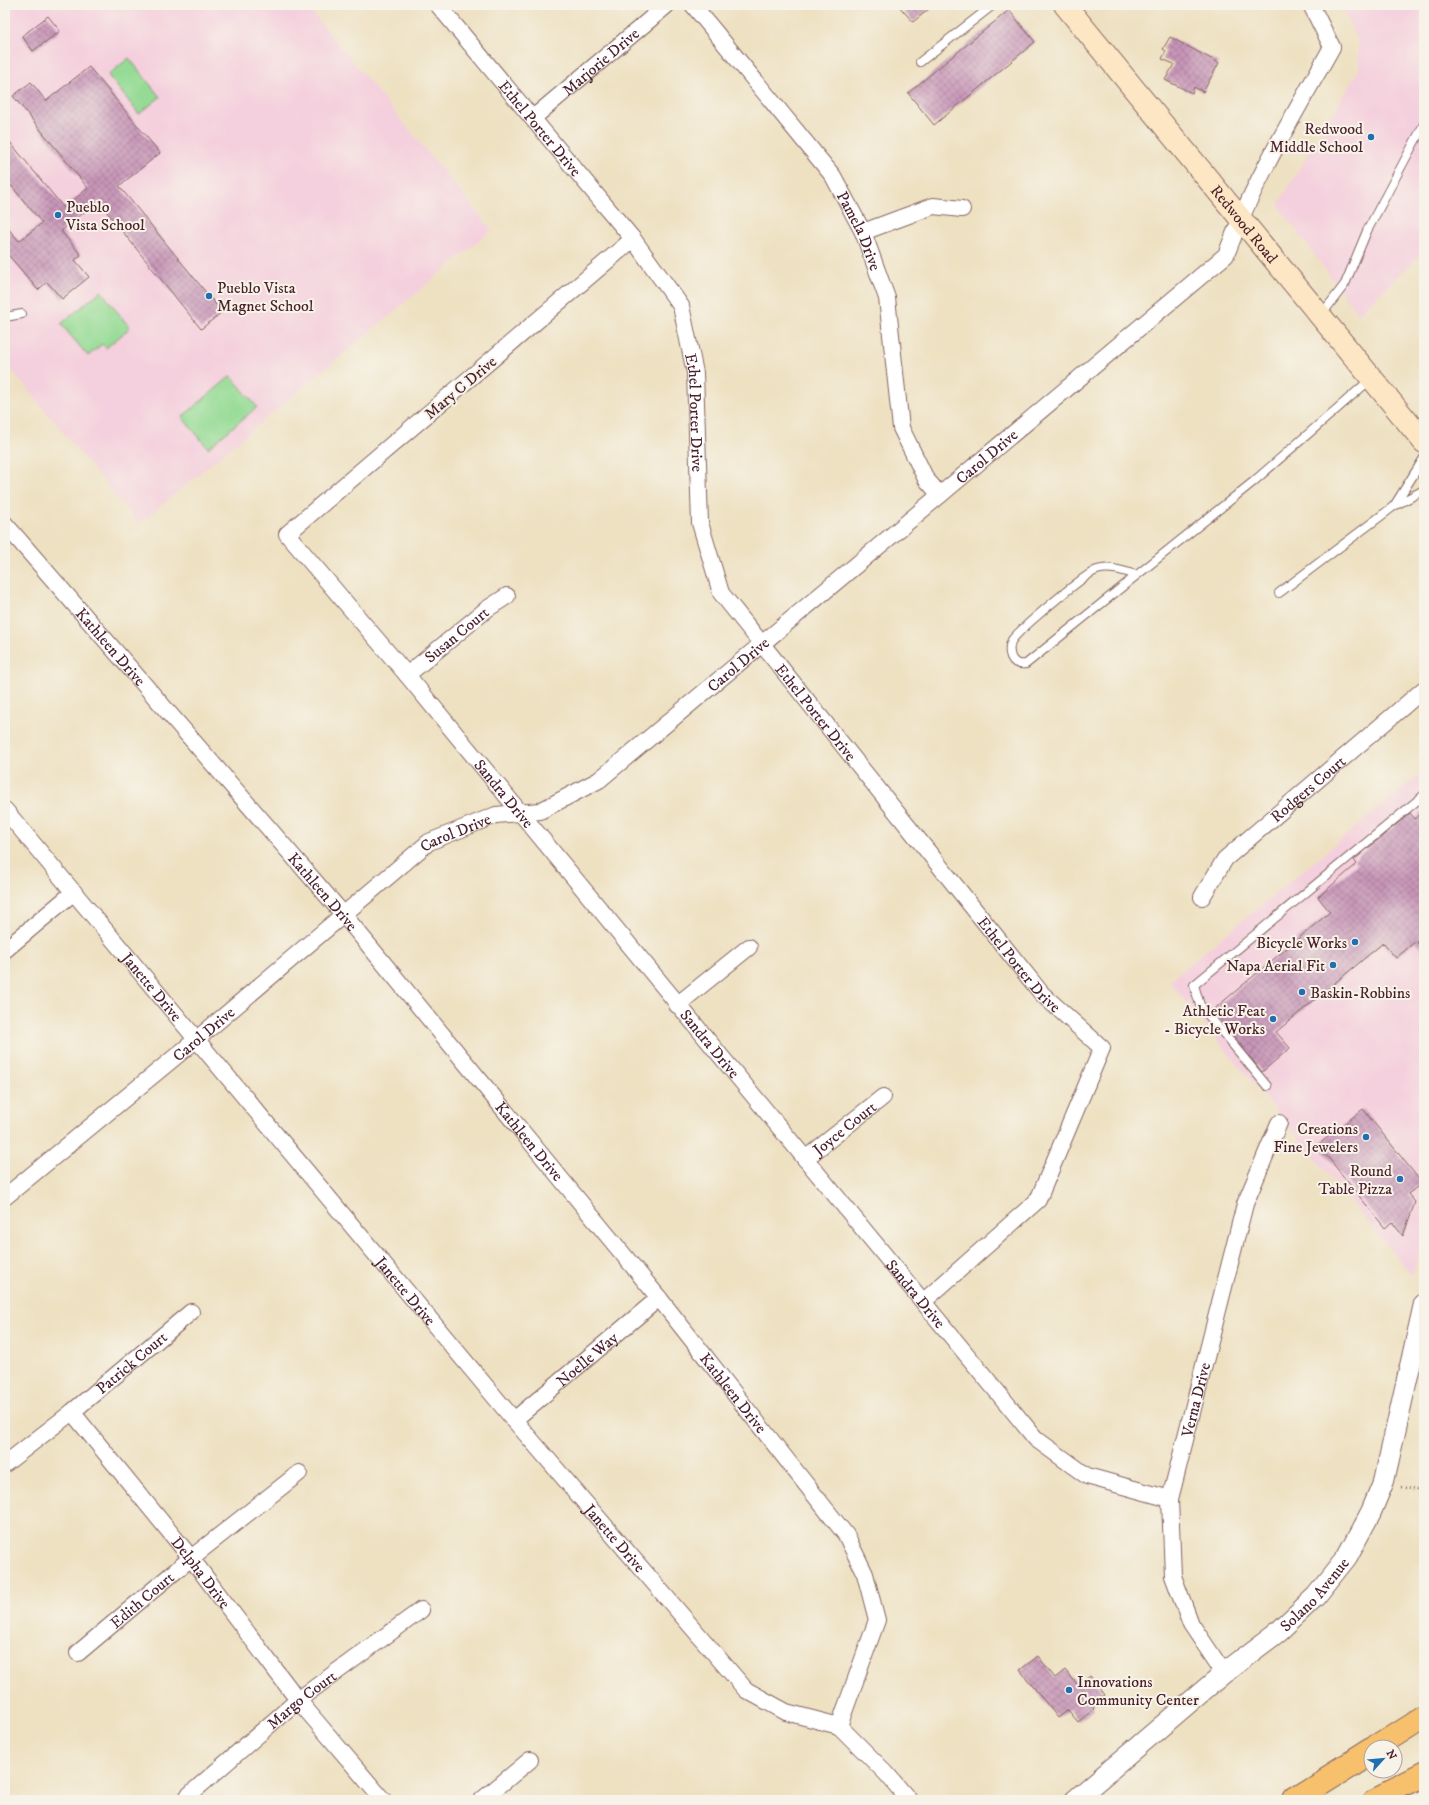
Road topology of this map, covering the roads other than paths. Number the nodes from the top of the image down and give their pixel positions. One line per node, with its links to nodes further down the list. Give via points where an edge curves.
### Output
1 (438, 5): 8 (street, Ethel Porter Drive)
2 (667, 5): 8 (street, Marjorie Drive)
3 (693, 5): 12 (street, Pamela Drive, via 833,176)
4 (993, 5): 7 (lane)
5 (1065, 5): 11 (main road, Redwood Road)
6 (1312, 5): 11 (street, Carol Drive, via 1332,47)
7 (920, 62)
8 (533, 118): 13 (street, Ethel Porter Drive)
9 (1424, 124): 16 (lane, via 1366,231 1344,284)
10 (962, 209): 12 (street, via 933,206)
11 (1240, 217): 16 (main road, Redwood Road); 21 (street, Carol Drive, via 1226,255)
12 (863, 232): 21 (street, Pamela Drive, via 888,298 901,428 926,479)
13 (633, 239): 24 (street, Mary C Drive); 28 (street, Ethel Porter Drive, via 681,306 695,373 700,523 721,593)
14 (22, 314): 15 (lane)
15 (5, 317)
16 (1320, 317): 17 (main road, Redwood Road)
17 (1372, 379): 18 (main road, Redwood Road); 25 (lane, via 1253,482)
18 (1424, 442)
19 (1424, 458): 22 (lane)
20 (1424, 490): 22 (lane)
21 (940, 495): 28 (street, Carol Drive)
22 (1394, 506): 26 (lane)
23 (5, 524): 36 (street, Kathleen Drive)
24 (287, 534): 29 (street, Sandra Drive)
25 (1136, 575): 25 (lane, via 1107,568 1091,572 1021,629 1010,645 1013,662 1019,665 1026,664)
26 (1279, 593)
27 (507, 596): 29 (street, Susan Court, via 487,609)
28 (761, 644): 33 (street, Carol Drive, via 598,780 540,811); 47 (street, Ethel Porter Drive, via 1042,994 1102,1048 1038,1200)
29 (407, 675): 33 (street, Sandra Drive)
30 (1424, 689): 35 (street, Rodgers Court, via 1225,859)
31 (1424, 795): 41 (lane, via 1194,984 1200,1005)
32 (5, 810): 34 (street, Janette Drive)
33 (519, 813): 36 (street, Carol Drive, via 496,815 429,842); 39 (street, Sandra Drive)
34 (74, 892): 38 (street); 40 (street, Janette Drive)
35 (1202, 897)
36 (343, 914): 40 (street, Carol Drive); 46 (street, Kathleen Drive)
37 (748, 947): 39 (street)
38 (5, 950)
39 (677, 1005): 44 (street, Sandra Drive)
40 (197, 1039): 45 (street, Carol Drive); 51 (street, Janette Drive)
41 (1267, 1086)
42 (883, 1097): 44 (street, Joyce Court)
43 (1279, 1123): 54 (street, Verna Drive, via 1246,1204)
44 (805, 1159): 47 (street, Sandra Drive)
45 (5, 1197)
46 (659, 1298): 51 (street, Noelle Way); 61 (street, Kathleen Drive, via 846,1535 865,1574 877,1620)
47 (924, 1301): 54 (street, Sandra Drive, via 1036,1440 1087,1476)
48 (1424, 1304): 58 (street, Solano Avenue, via 1384,1481 1371,1512 1346,1557 1316,1596 1278,1632)
49 (191, 1312): 50 (street, Patrick Court)
50 (72, 1412): 52 (street); 55 (street, Delpha Drive)
51 (514, 1420): 61 (street, Janette Drive, via 746,1690 786,1712)
52 (5, 1464)
53 (299, 1473): 55 (street, Edith Court)
54 (1170, 1499): 58 (street, Verna Drive, via 1173,1576 1191,1624)
55 (191, 1558): 57 (street, Edith Court); 59 (street, Delpha Drive)
56 (421, 1610): 59 (street, Margo Court)
57 (78, 1652)
58 (1224, 1673): 70 (street, Solano Avenue)
59 (298, 1700): 66 (street, Margo Court); 67 (street, Delpha Drive)
60 (1424, 1717): 62 (highway)
61 (839, 1726): 69 (street)
62 (1390, 1739)
63 (1363, 1756): 71 (highway)
64 (530, 1760): 68 (street)
65 (1424, 1774): 72 (highway)
66 (188, 1796)
67 (383, 1800)
68 (482, 1800)
69 (909, 1800)
70 (1075, 1800)
71 (1293, 1800)
72 (1373, 1800)

